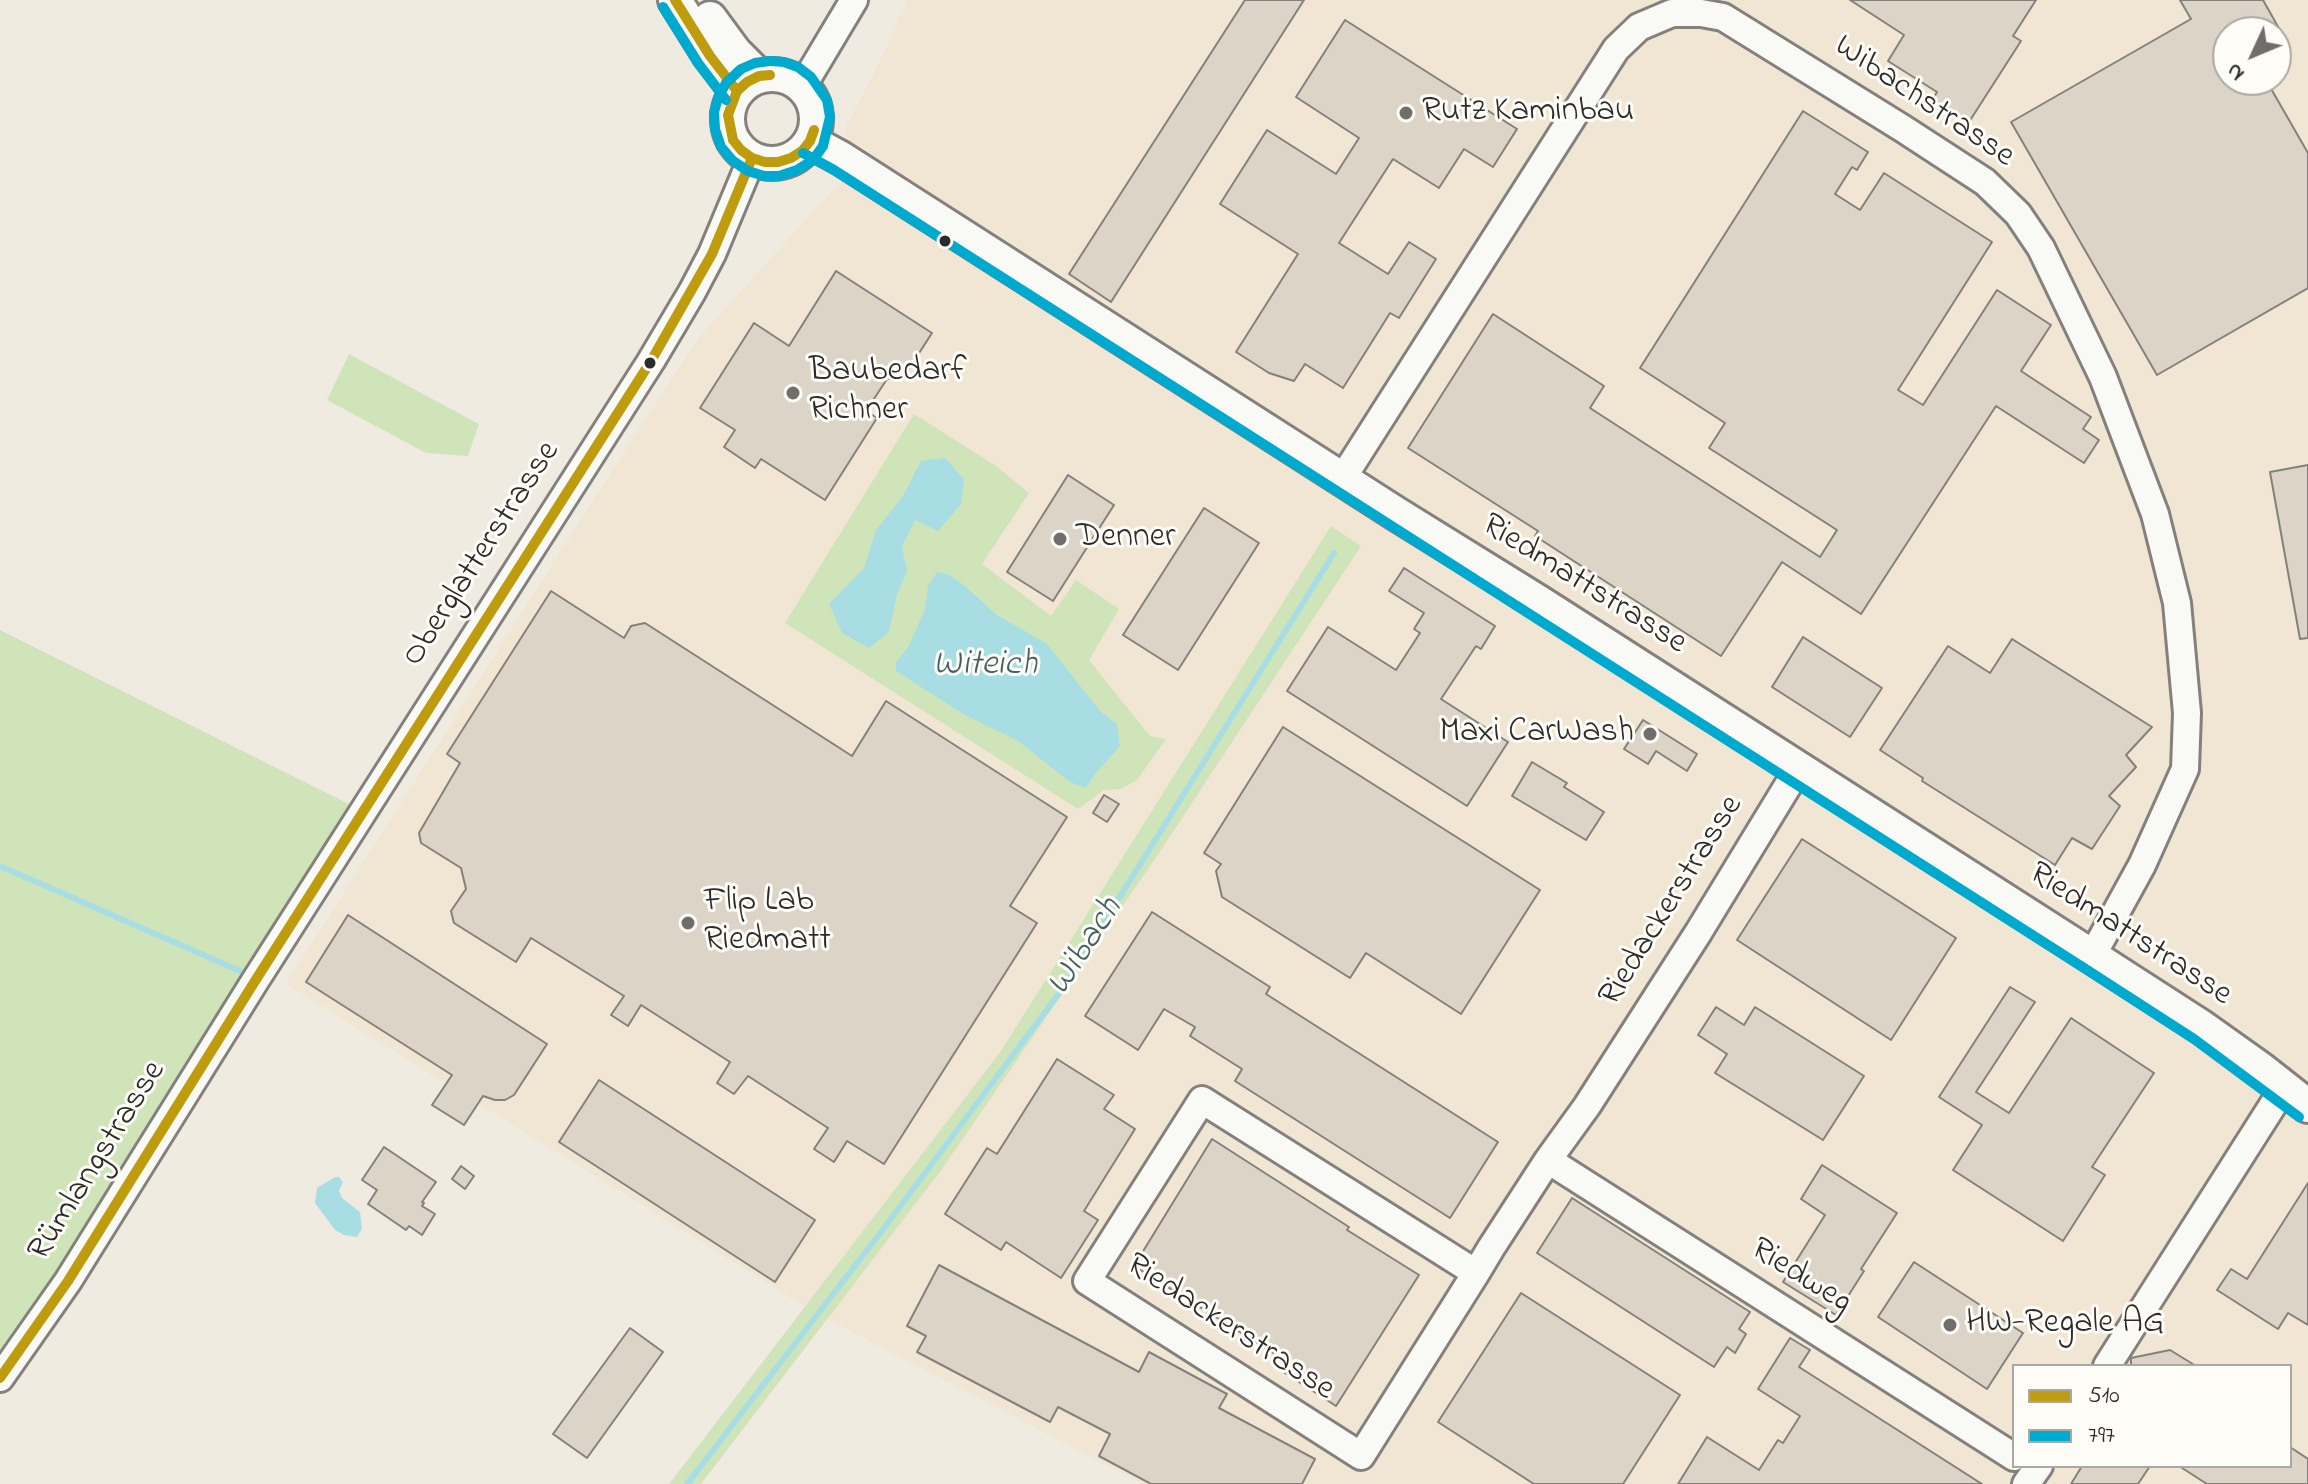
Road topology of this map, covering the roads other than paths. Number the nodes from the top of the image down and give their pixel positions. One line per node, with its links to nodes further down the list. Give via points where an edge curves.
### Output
1 (675, 0): 5 (main road, via 710,56)
2 (699, 0): 5 (main road, via 735,52)
3 (854, 0): 6 (street)
4 (1672, 6): 9 (street, Wibachstrasse, via 1616,49); 11 (street, Wibachstrasse, via 1723,17 1985,182 2018,214 2041,248 2103,377 2155,514 2177,603 2187,713 2185,769 2142,865)
5 (748, 84): 6 (main road, via 782,76); 8 (main road, via 728,115 733,140)
6 (802, 87): 7 (main road, via 816,118)
7 (810, 141): 8 (main road, via 778,162); 9 (main road, Riedmattstrasse)
8 (752, 158): 12 (street, Oberglatterstrasse, via 692,292 651,361)
9 (1342, 479): 10 (main road, Riedmattstrasse)
10 (1798, 769): 11 (main road, Riedmattstrasse); 14 (street, Riedackerstrasse, via 1698,933)
11 (2092, 956): 13 (main road, Riedmattstrasse)
12 (255, 981): 17 (street, Rümlangstrasse, via 68,1281)
13 (2296, 1096): 16 (street)
14 (1548, 1160): 15 (street, Riedackerstrasse); 18 (street, Riedweg)
15 (1476, 1273): 15 (street, Riedackerstrasse, via 1202,1100 1087,1281 1361,1456)
16 (2108, 1364)
17 (0, 1378)
18 (2012, 1458)

